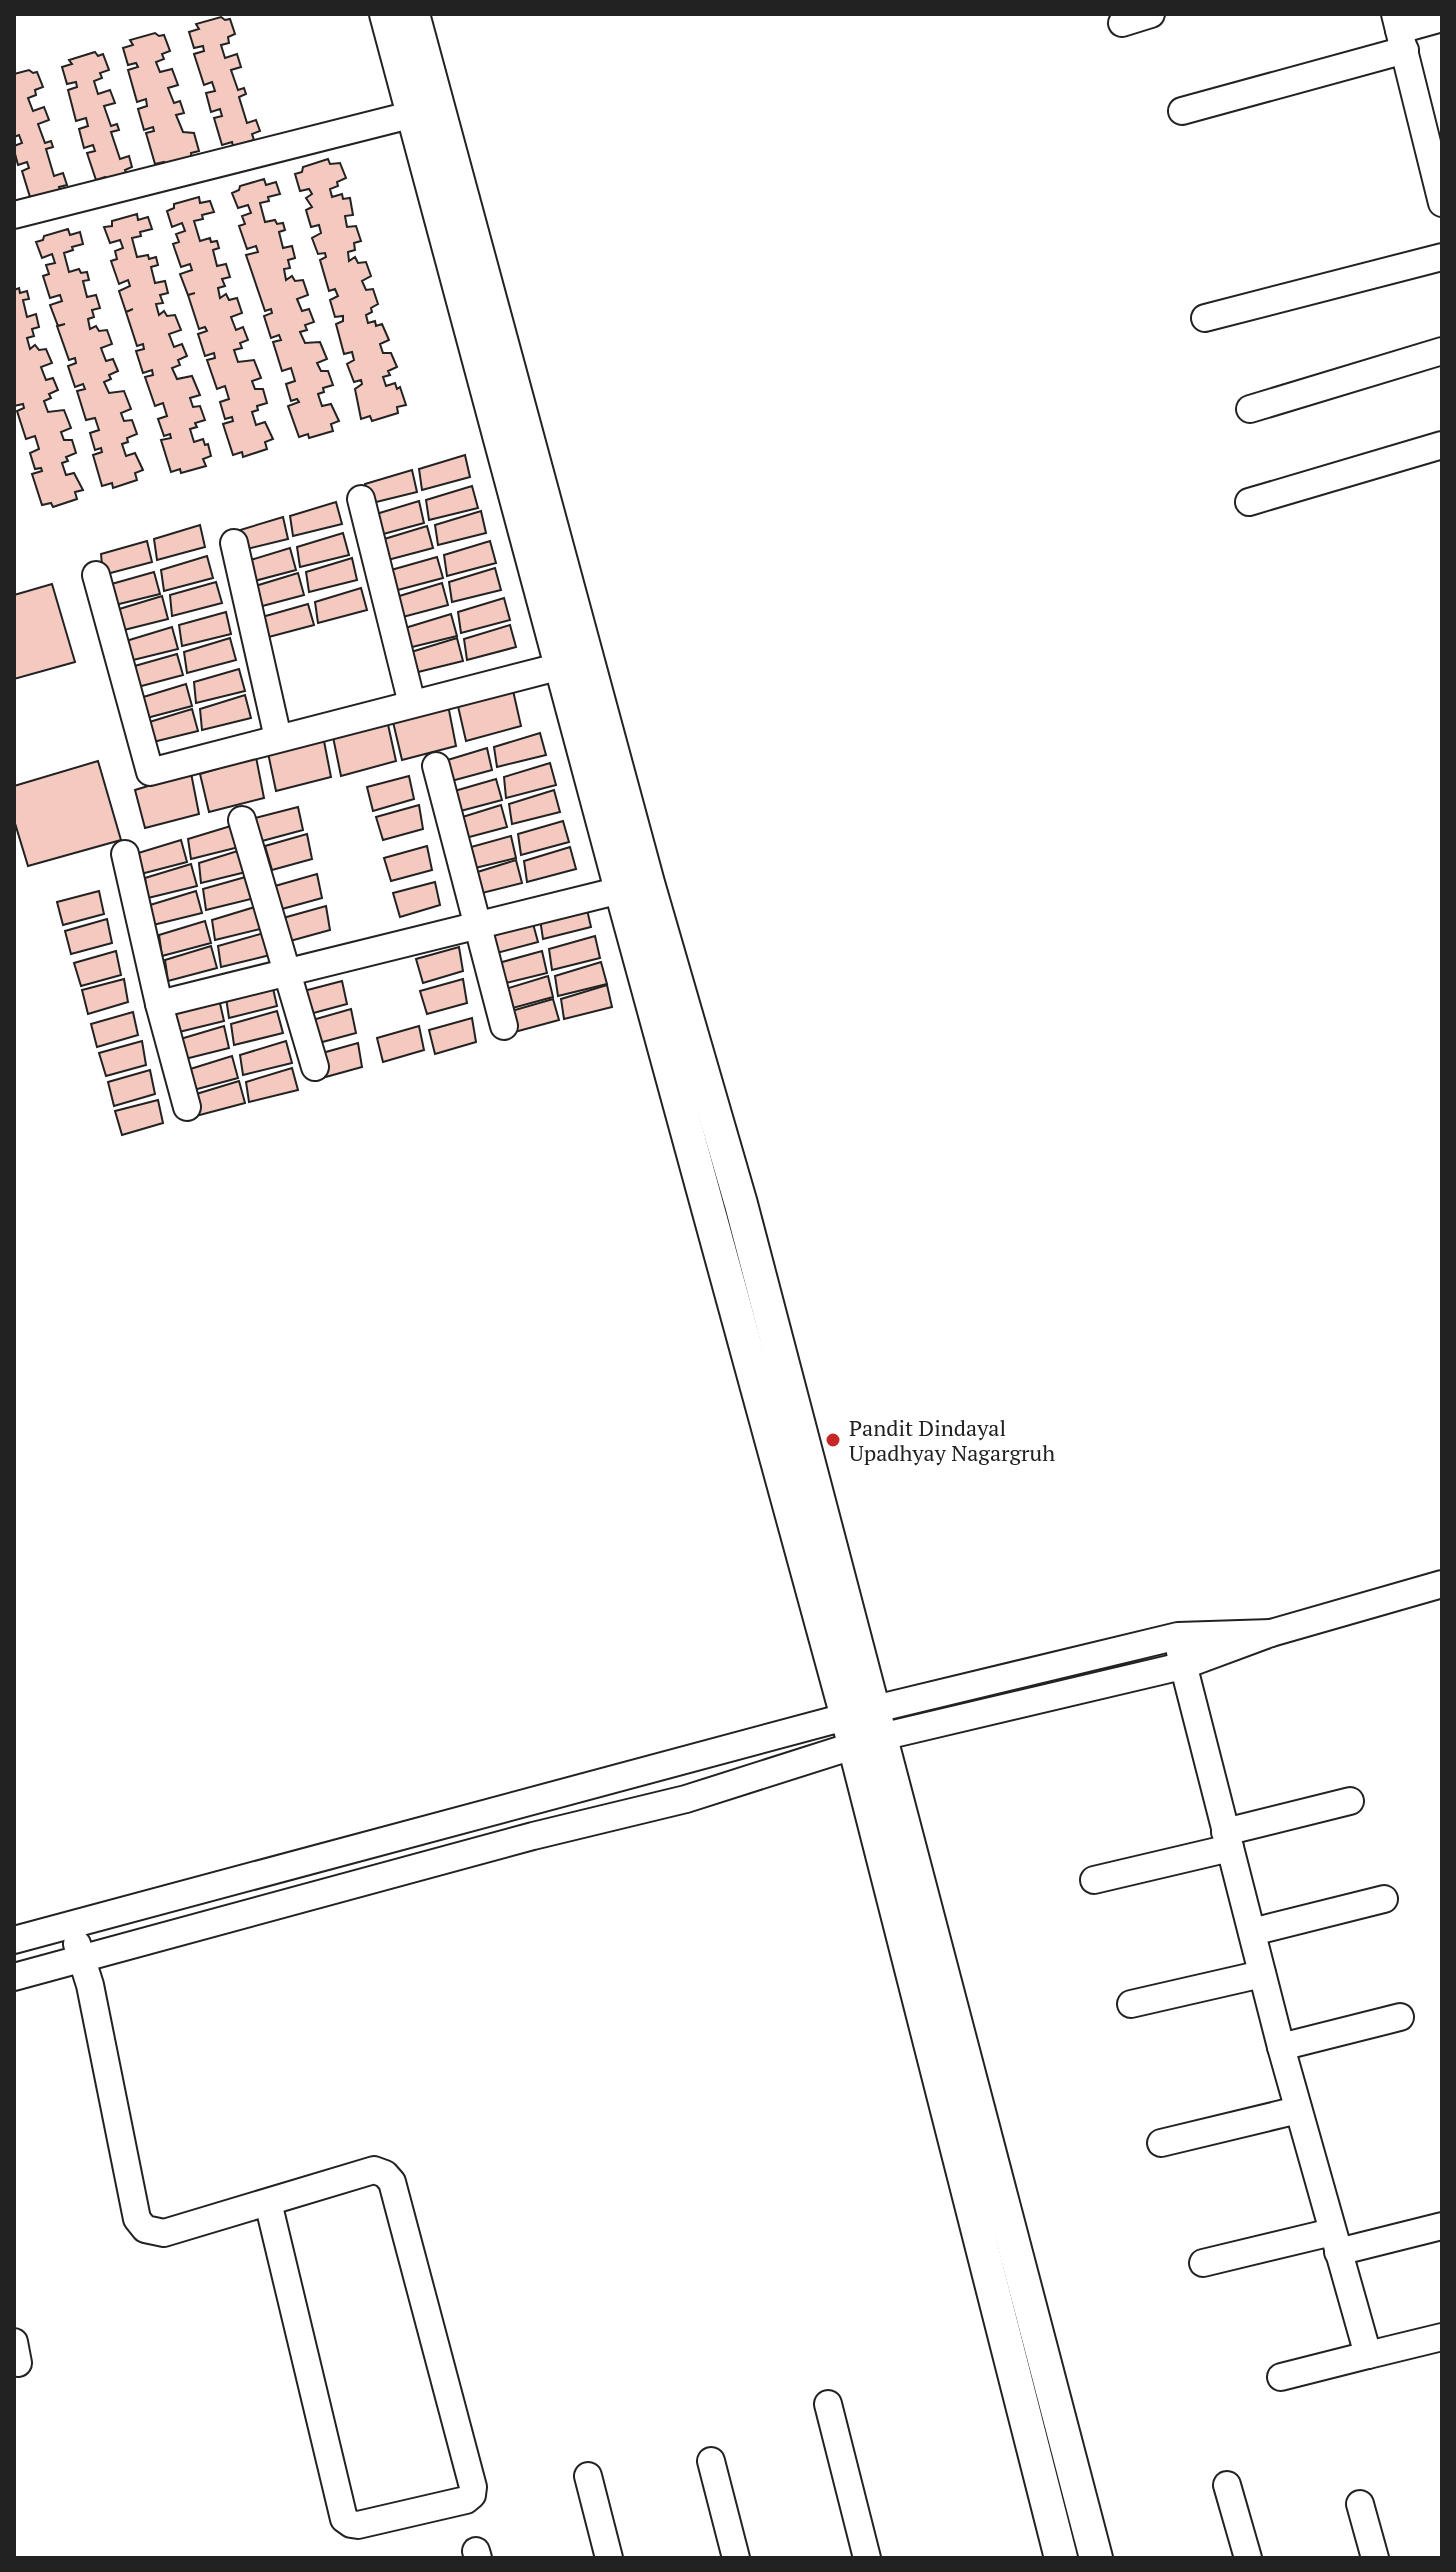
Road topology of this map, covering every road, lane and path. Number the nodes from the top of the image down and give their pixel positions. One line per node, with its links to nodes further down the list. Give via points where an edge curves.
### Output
1 (386, 14): 7 (street)
2 (413, 14): 7 (street)
3 (1151, 14): 5 (street)
4 (1442, 18): 6 (street)
5 (1122, 23)
6 (1400, 31): 8 (street); 9 (street)
7 (425, 111): 10 (street); 20 (street)
8 (1182, 111)
9 (1442, 203)
10 (14, 215)
11 (1442, 257): 12 (street)
12 (1205, 318)
13 (1442, 351): 14 (street)
14 (1250, 409)
15 (1442, 445): 17 (street)
16 (361, 499): 21 (street)
17 (1249, 502)
18 (234, 543): 22 (street)
19 (96, 575): 22 (street, via 150,772)
20 (574, 663): 21 (street); 26 (street)
21 (412, 704): 22 (street)
22 (278, 738)
23 (436, 766): 27 (street)
24 (242, 820): 28 (street)
25 (125, 854): 29 (street)
26 (634, 886): 27 (street); 37 (street, via 741,1204)
27 (477, 924): 28 (street); 30 (street)
28 (287, 971): 29 (street); 31 (street)
29 (159, 1004): 32 (street)
30 (504, 1026)
31 (315, 1067)
32 (187, 1107)
33 (1442, 1584): 34 (street)
34 (1271, 1633): 35 (street); 36 (street)
35 (1178, 1636): 36 (street); 37 (street)
36 (1182, 1666): 37 (street); 39 (street)
37 (864, 1727): 42 (street); 45 (street, via 686,1799); 68 (street); 69 (street)
38 (1350, 1801): 39 (street)
39 (1228, 1840): 40 (street); 43 (street)
40 (1094, 1880)
41 (1384, 1899): 43 (street)
42 (71, 1925): 44 (street); 45 (street)
43 (1252, 1932): 46 (street)
44 (14, 1940)
45 (82, 1958): 47 (street); 53 (street, via 137,2219 145,2229 164,2233)
46 (1262, 1974): 48 (street); 50 (street)
47 (14, 1977)
48 (1131, 2004)
49 (1400, 2017): 50 (street)
50 (1281, 2047): 51 (street)
51 (1298, 2110): 52 (street); 55 (street)
52 (1161, 2143)
53 (268, 2202): 53 (street, via 374,2170 392,2182 473,2487 466,2500 358,2525 344,2519)
54 (1442, 2226): 55 (street)
55 (1335, 2242): 56 (street); 58 (street)
56 (1203, 2263)
57 (1442, 2337): 58 (street)
58 (1368, 2355): 59 (street)
59 (1281, 2377)
60 (828, 2404): 67 (street)
61 (711, 2461): 66 (street)
62 (588, 2476): 65 (street)
63 (1227, 2485): 70 (street)
64 (1360, 2504): 71 (street)
65 (609, 2558)
66 (736, 2558)
67 (867, 2558)
68 (1061, 2558)
69 (1096, 2558)
70 (1248, 2558)
71 (1375, 2558)

